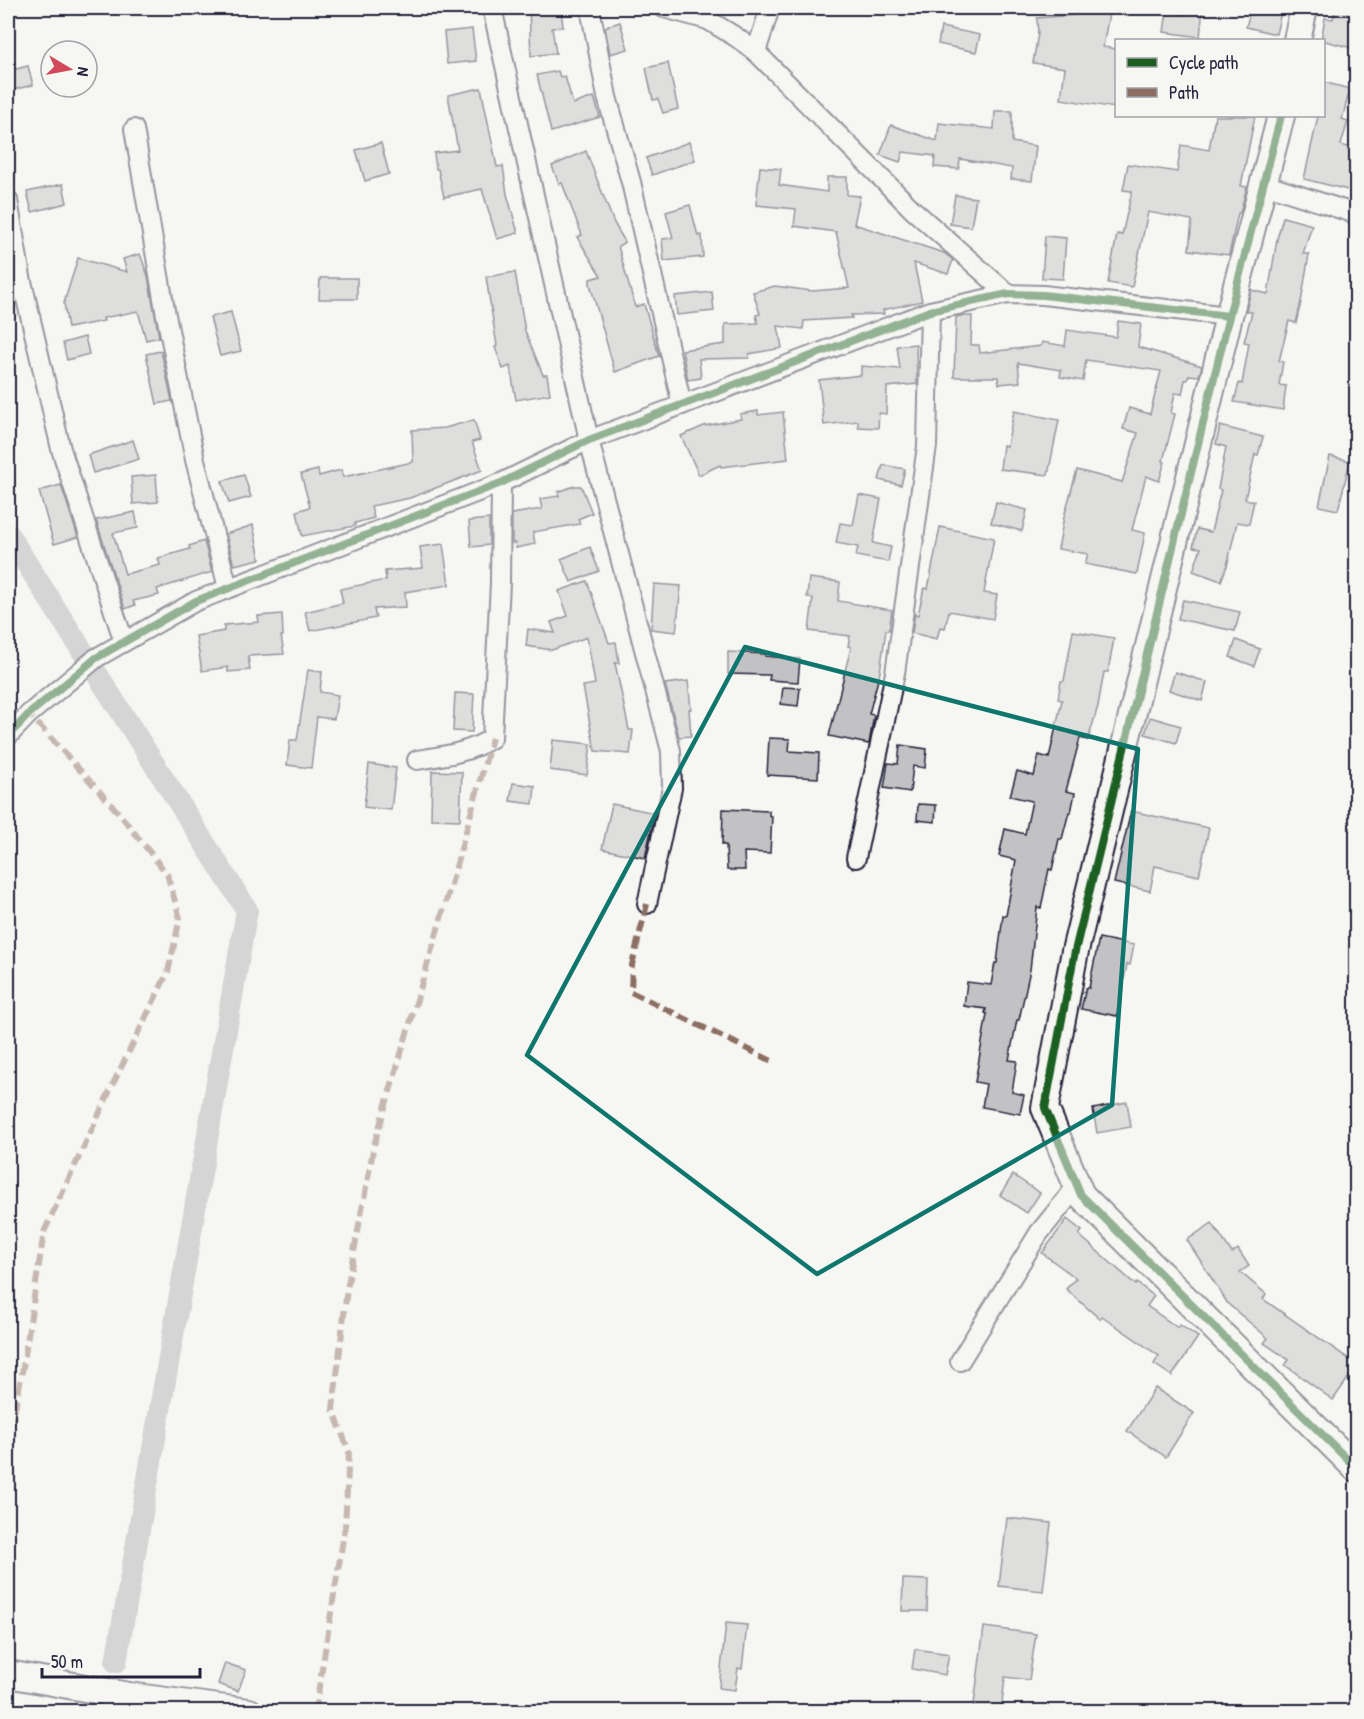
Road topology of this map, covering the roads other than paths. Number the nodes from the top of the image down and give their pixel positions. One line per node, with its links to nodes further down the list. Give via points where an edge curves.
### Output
1 (492, 8): 17 (street)
2 (590, 8): 16 (street, via 607,97 631,182)
3 (664, 8): 7 (street, via 708,20)
4 (770, 8): 7 (street)
5 (1304, 8): 6 (street)
6 (1297, 39)
7 (756, 52): 13 (street, via 914,210)
8 (1281, 117): 10 (street)
9 (134, 129): 19 (street, via 195,460)
10 (1264, 184): 12 (street); 15 (street)
11 (8, 200): 20 (street, via 21,277 61,449)
12 (1356, 214)
13 (1008, 294): 14 (street); 15 (street)
14 (930, 312): 16 (street); 23 (street, via 927,446 896,673)
15 (1229, 316): 25 (street, via 1075,951 1045,1108)
16 (682, 405): 17 (street)
17 (589, 440): 18 (street); 24 (street, via 671,752 672,788)
18 (501, 483): 19 (street); 22 (street, via 492,738 480,746)
19 (228, 588): 20 (street, via 196,600)
20 (124, 642): 21 (street, via 89,664)
21 (8, 736)
22 (417, 760)
23 (856, 858)
24 (648, 904)
25 (1077, 1186): 26 (street, via 1039,1233); 27 (street, via 1081,1195)
26 (960, 1361)
27 (1356, 1468)
28 (8, 1674): 29 (street)
29 (249, 1712)

